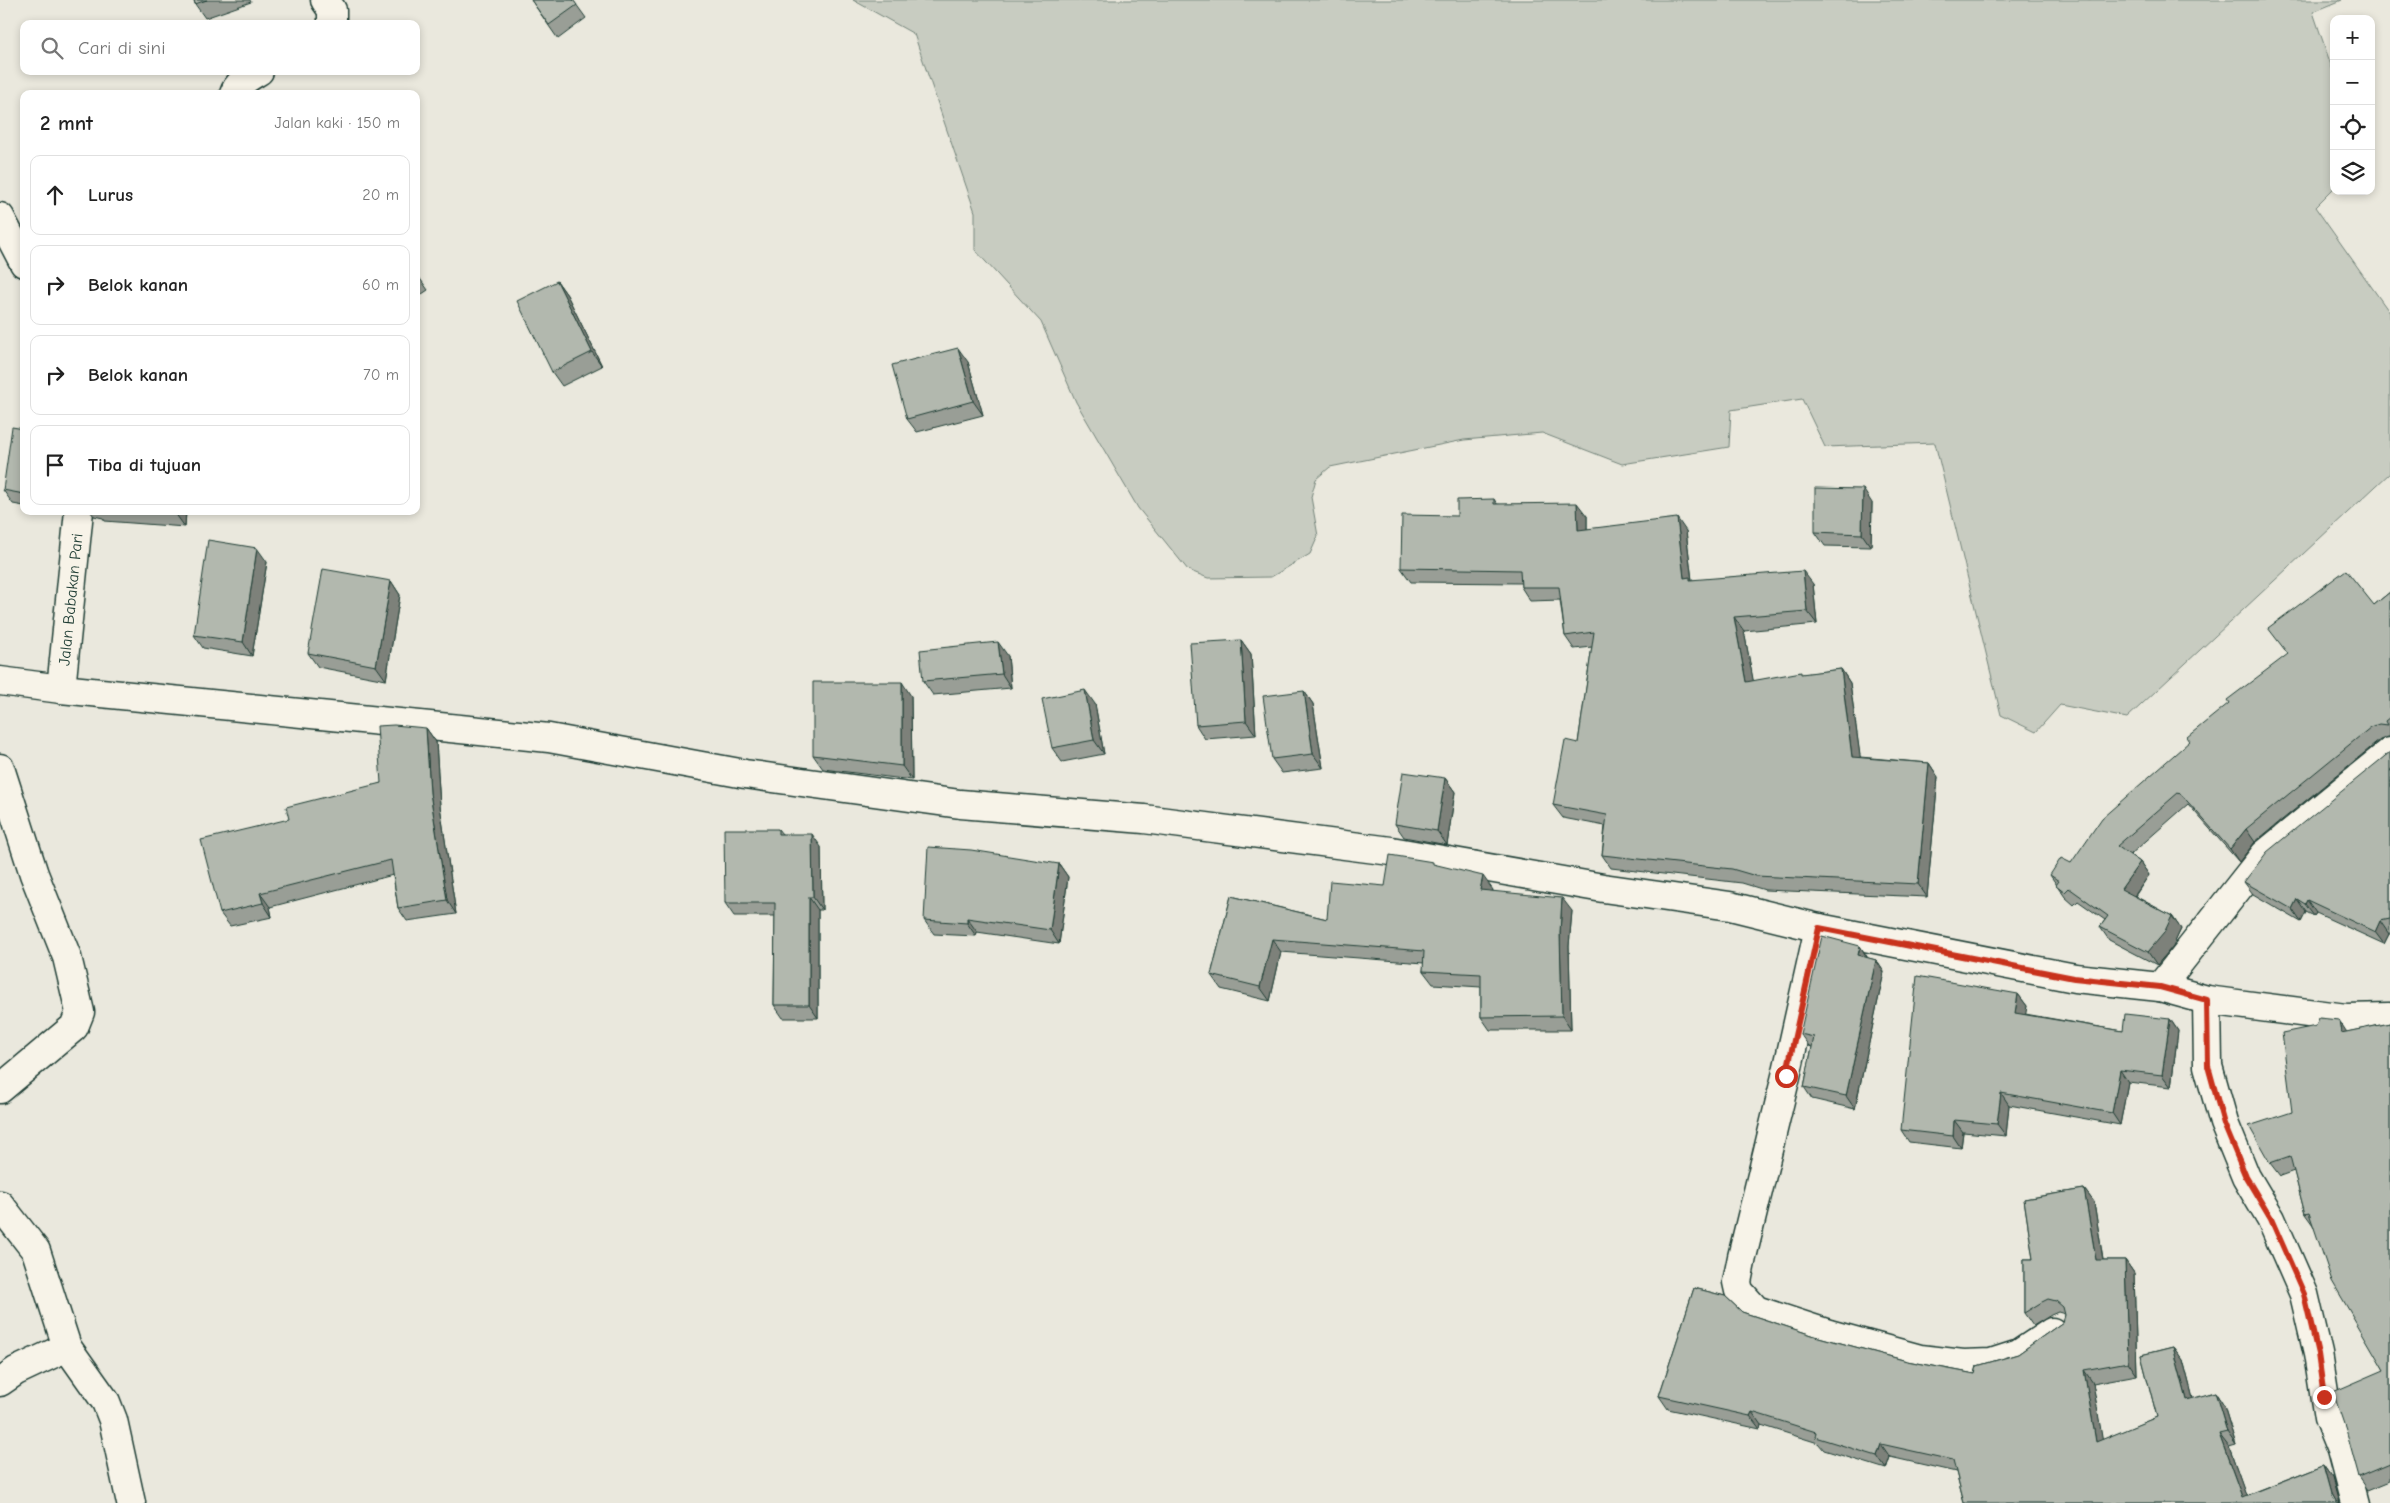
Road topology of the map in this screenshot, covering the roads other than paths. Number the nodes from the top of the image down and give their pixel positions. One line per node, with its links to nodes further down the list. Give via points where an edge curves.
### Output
1 (325, 0): 2 (street, via 332,10)
2 (332, 20)
3 (253, 75): 4 (street)
4 (235, 90)
5 (0, 217): 6 (street)
6 (20, 255)
7 (78, 515): 9 (street, Jalan Babakan Pari)
8 (0, 681): 9 (street)
9 (61, 689): 12 (street, via 549,738 745,774 960,804 1144,819 1391,851 1603,888 1730,906)
10 (2390, 752): 13 (street, via 2265,854)
11 (0, 768): 16 (street, via 34,874 67,957 80,1012 74,1027)
12 (1819, 928): 13 (street, via 2074,978); 18 (street, via 1742,1257 1739,1291 1756,1310 1829,1334 1920,1359 1963,1364 1991,1363 2019,1354)
13 (2160, 987): 14 (street)
14 (2207, 1000): 15 (street, via 2346,1018); 22 (street, via 2208,1066 2224,1124 2246,1177 2271,1219 2304,1294 2328,1418 2341,1450)
15 (2390, 1017)
16 (0, 1089)
17 (0, 1205): 19 (street, via 36,1252)
18 (2058, 1328)
19 (67, 1347): 20 (street); 21 (street, via 106,1402)
20 (0, 1382)
21 (131, 1503)
22 (2355, 1503)

